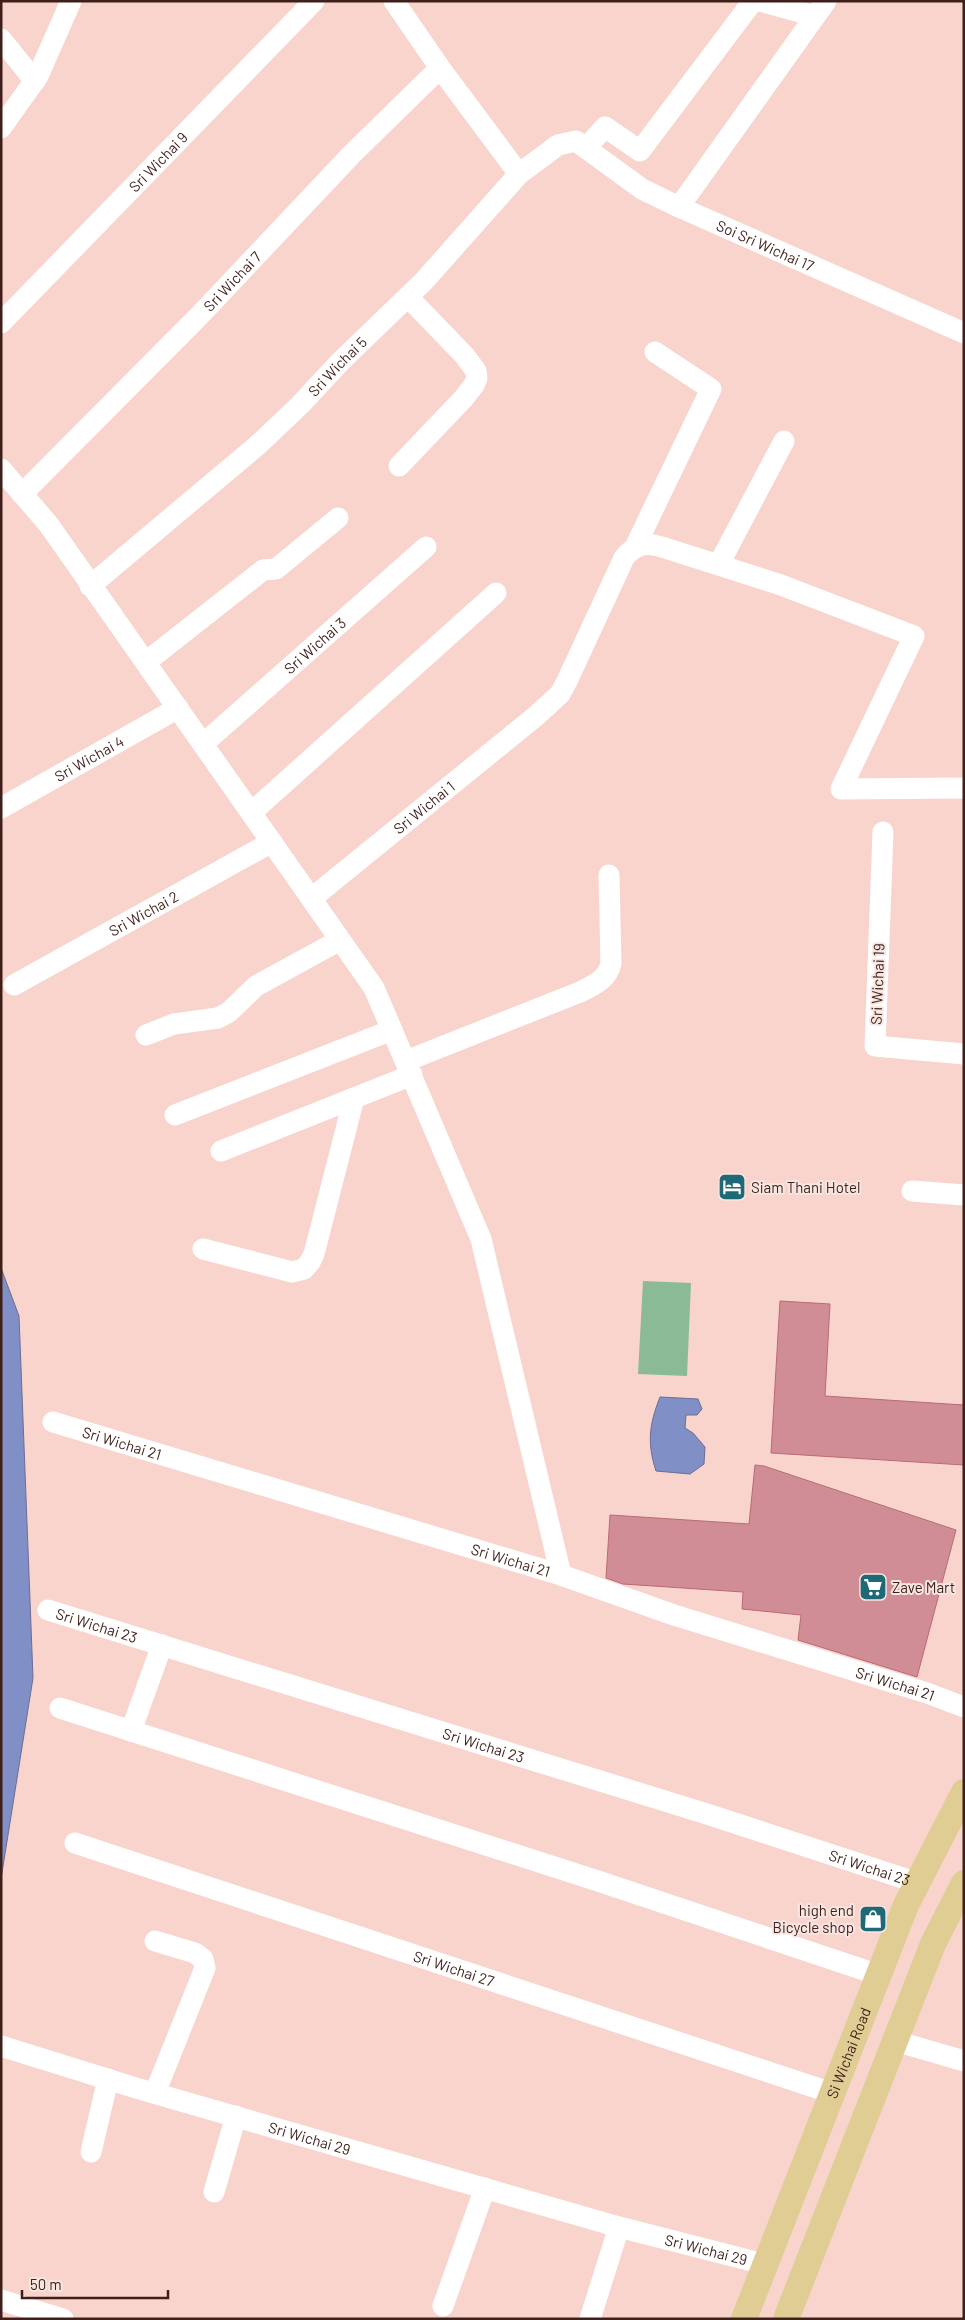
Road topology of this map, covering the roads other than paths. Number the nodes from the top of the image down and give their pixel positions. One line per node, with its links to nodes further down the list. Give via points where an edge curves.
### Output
1 (71, 1): 9 (street)
2 (314, 1): 15 (street, Sri Wichai 9)
3 (394, 1): 8 (street)
4 (753, 1): 11 (street, via 640,151 605,127)
5 (760, 1): 6 (street)
6 (820, 9): 13 (street)
7 (1, 40): 9 (street)
8 (440, 68): 12 (street); 21 (street, Sri Wichai 7, via 352,154 200,315)
9 (35, 81): 10 (street)
10 (1, 128)
11 (581, 145): 12 (street, Sri Wichai 5, via 558,145); 13 (street, Soi Sri Wichai 17, via 642,189)
12 (519, 174): 14 (street, Sri Wichai 5)
13 (679, 207): 16 (street, Soi Sri Wichai 17)
14 (408, 297): 19 (street, via 465,356 477,378 463,400); 26 (street, Sri Wichai 5, via 259,444)
15 (1, 323)
16 (964, 333)
17 (655, 352): 24 (street, Sri Wichai 1, via 711,388)
18 (784, 442): 25 (street)
19 (399, 466)
20 (1, 469): 21 (street)
21 (22, 494): 26 (street, via 49,525)
22 (338, 518): 28 (street, via 276,569 263,570)
23 (426, 547): 30 (street, Sri Wichai 3)
24 (636, 547): 25 (street, via 649,543); 37 (street, Sri Wichai 1, via 624,558 560,694)
25 (719, 564): 31 (street, via 914,636 841,789)
26 (90, 586): 28 (street)
27 (496, 593): 33 (street)
28 (146, 662): 29 (street)
29 (178, 708): 30 (street); 32 (street, Sri Wichai 4)
30 (203, 744): 33 (street)
31 (964, 788)
32 (1, 808)
33 (252, 812): 35 (street)
34 (883, 832): 42 (street, Sri Wichai 19, via 875,1046)
35 (272, 842): 37 (street); 39 (street, Sri Wichai 2)
36 (609, 875): 43 (street, via 611,962 609,972 600,981)
37 (312, 898): 38 (street)
38 (340, 940): 40 (street, via 374,988); 41 (street, via 256,986 218,1018 174,1024)
39 (14, 985)
40 (392, 1030): 43 (street); 45 (street)
41 (146, 1035)
42 (964, 1054)
43 (409, 1068): 44 (street); 51 (street, via 481,1239)
44 (354, 1098): 46 (street); 49 (street, via 325,1217 310,1262 304,1269 292,1272)
45 (175, 1115)
46 (222, 1151)
47 (912, 1191): 48 (street)
48 (964, 1195)
49 (203, 1249)
50 (52, 1422): 51 (street, Sri Wichai 21)
51 (561, 1575): 54 (street, Sri Wichai 21, via 674,1615)
52 (48, 1610): 53 (street, Sri Wichai 23)
53 (162, 1645): 56 (street); 59 (street, Sri Wichai 23)
54 (964, 1707)
55 (60, 1708): 56 (street)
56 (131, 1731): 62 (street)
57 (964, 1792): 59 (main road, Si Wichai Road)
58 (75, 1843): 68 (street, Sri Wichai 27)
59 (918, 1883): 62 (main road, Si Wichai Road)
60 (964, 1883): 63 (main road, via 934,1944)
61 (156, 1941): 67 (street, via 195,1953 203,1959 205,1968)
62 (878, 1975): 68 (main road, Si Wichai Road)
63 (896, 2041): 65 (street); 80 (main road)
64 (1, 2046): 66 (street, Sri Wichai 29)
65 (964, 2061)
66 (108, 2079): 67 (street, Sri Wichai 29); 70 (street)
67 (155, 2093): 69 (street, Sri Wichai 29)
68 (832, 2093): 74 (main road, Si Wichai Road)
69 (236, 2116): 71 (street, Sri Wichai 29); 72 (street)
70 (91, 2152)
71 (485, 2188): 73 (street, Sri Wichai 29); 76 (street)
72 (214, 2192)
73 (618, 2227): 74 (street, Sri Wichai 29); 78 (street)
74 (764, 2264): 79 (main road, Si Wichai Road)
75 (1, 2300): 77 (street)
76 (443, 2306)
77 (63, 2319)
78 (590, 2319)
79 (744, 2319)
80 (786, 2319)

